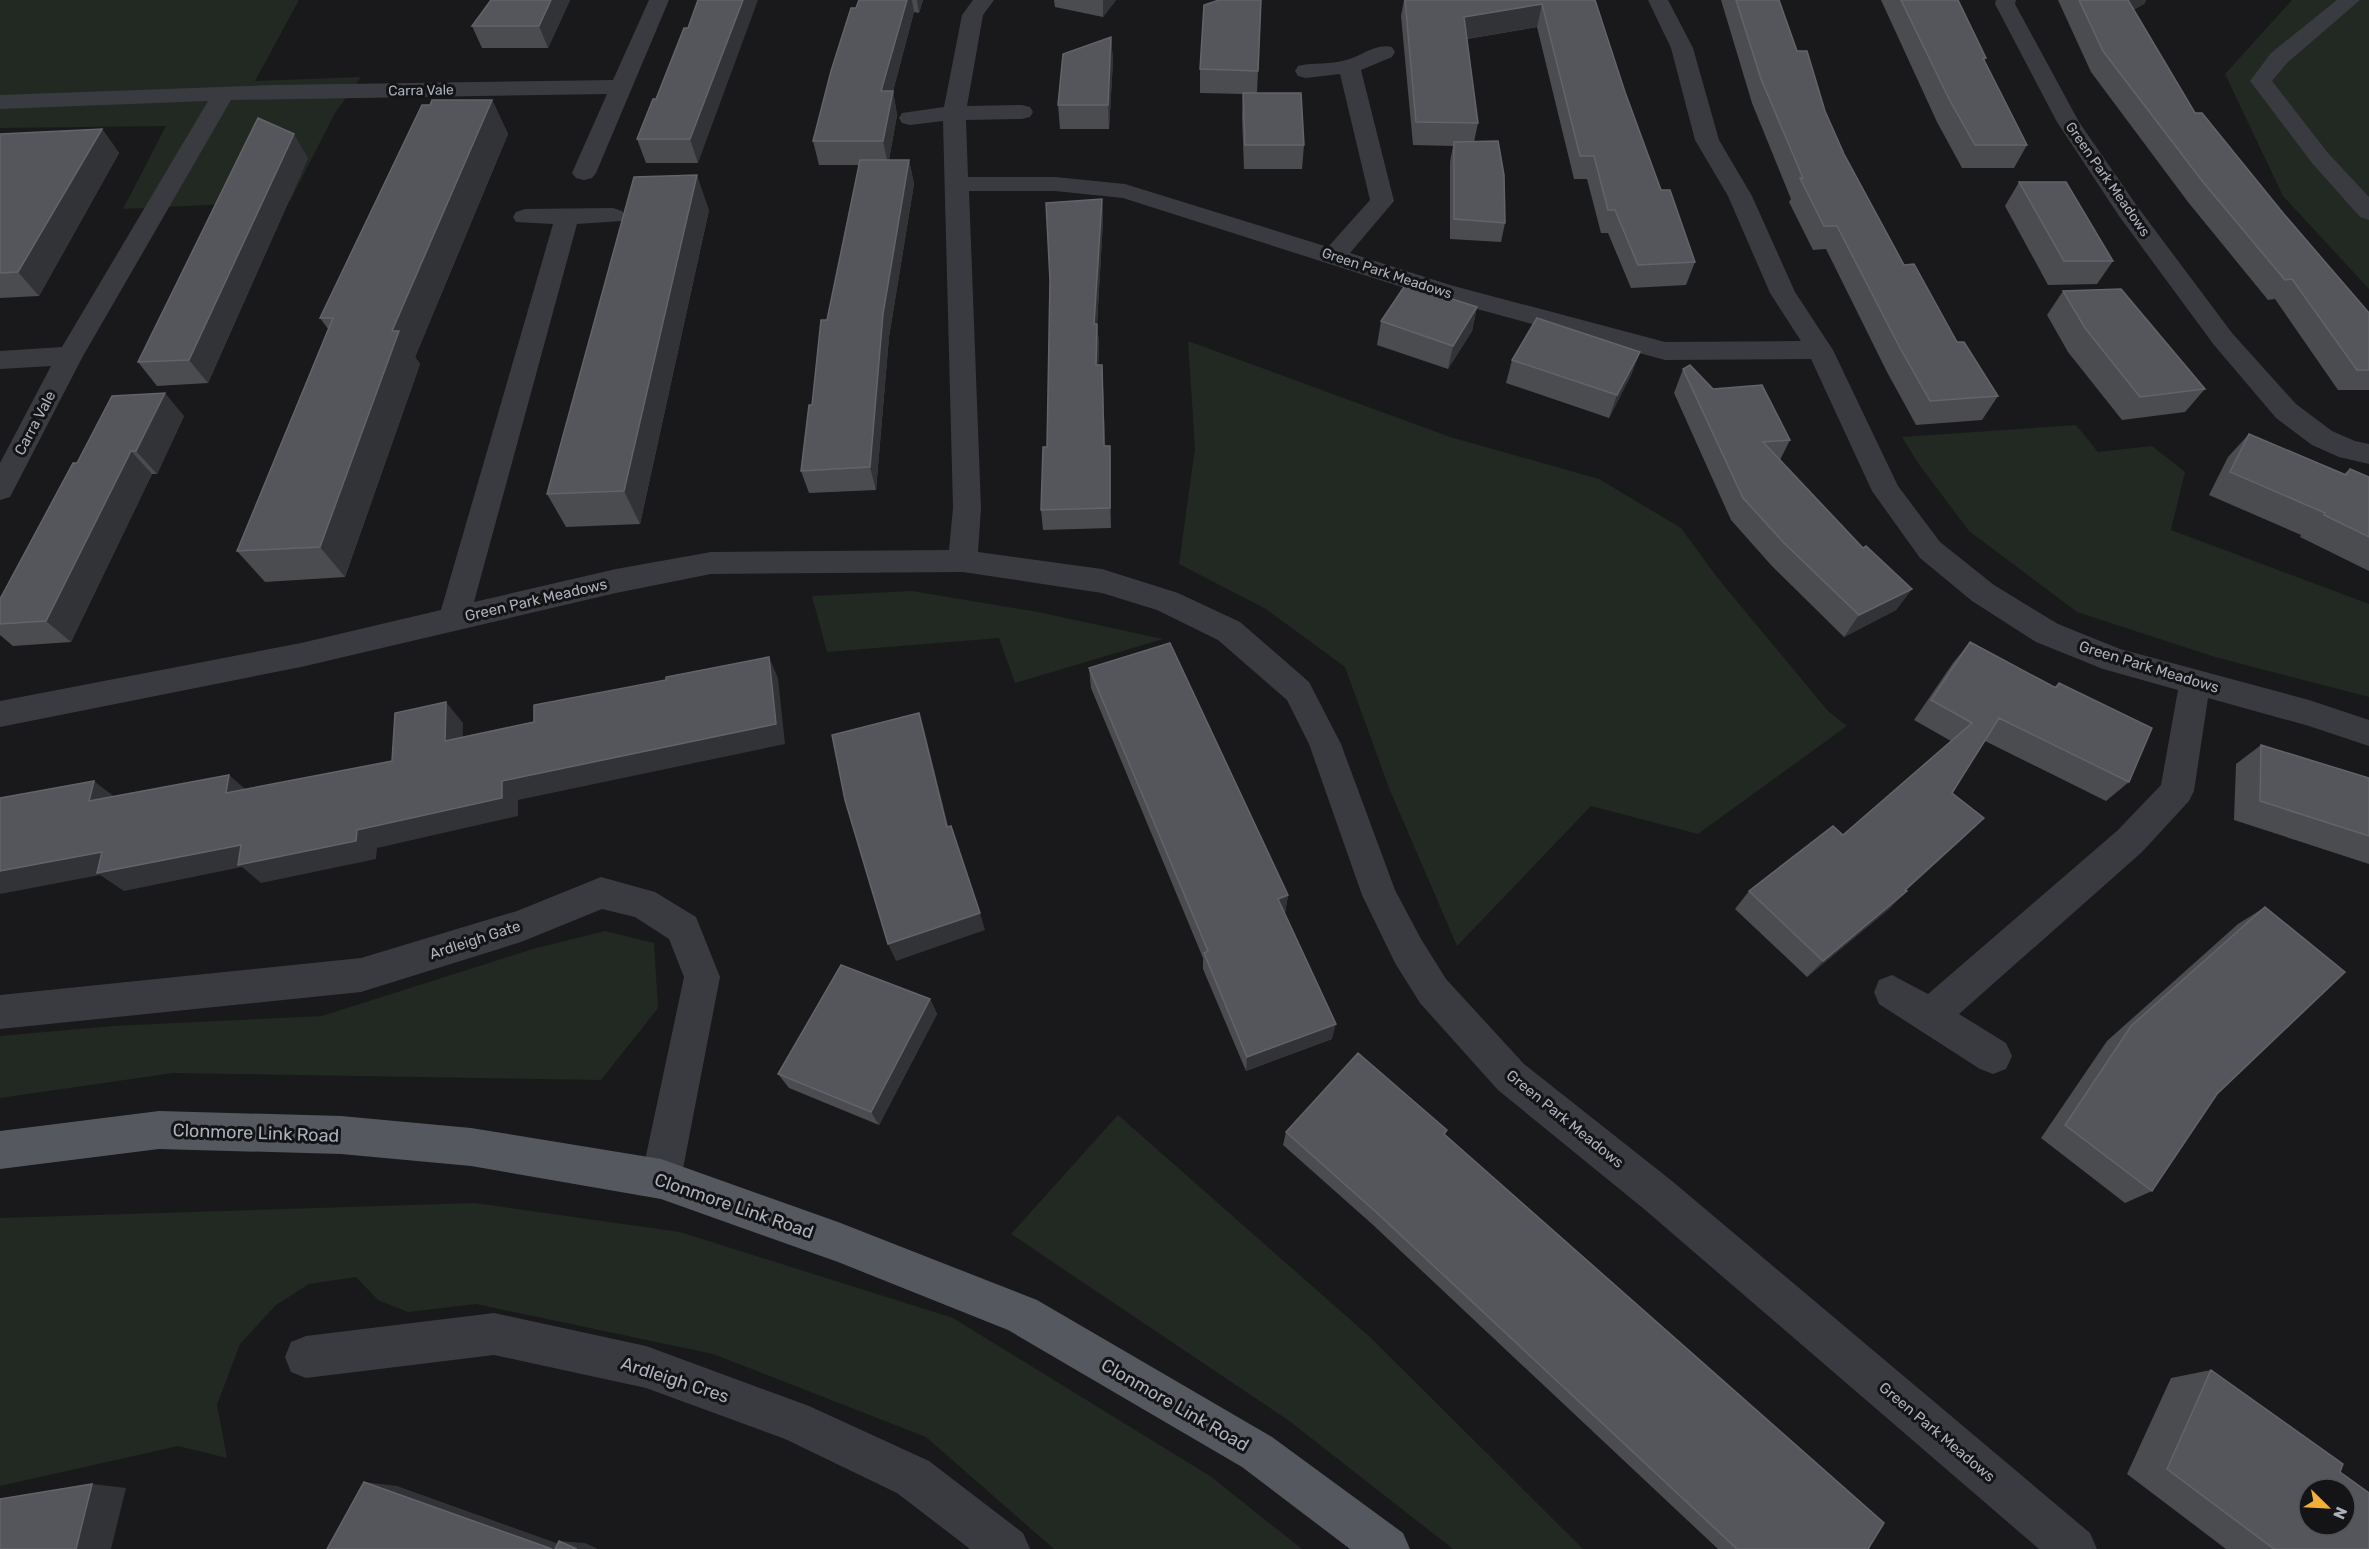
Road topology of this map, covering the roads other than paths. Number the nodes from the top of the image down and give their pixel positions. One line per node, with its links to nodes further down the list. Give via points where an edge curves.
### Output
1 (659, 0): 9 (street)
2 (984, 0): 13 (street, via 973,15)
3 (1658, 0): 22 (street, Green Park Meadows, via 1682,48 1707,140 1740,196 1783,293)
4 (2006, 0): 25 (street, Green Park Meadows, via 2068,122 2223,339 2286,411 2322,438)
5 (2350, 0): 17 (street, via 2279,58 2261,81 2320,158)
6 (1384, 52): 7 (street)
7 (1349, 67): 8 (street); 21 (street, via 1382,201)
8 (1306, 71)
9 (620, 87): 10 (street, Carra Vale); 15 (street)
10 (223, 94): 11 (street, Carra Vale); 23 (street, Carra Vale)
11 (0, 102)
12 (1022, 112): 13 (street)
13 (954, 113): 14 (street); 16 (street)
14 (910, 118)
15 (584, 172)
16 (957, 184): 21 (street, Green Park Meadows, via 1055,184 1125,191); 27 (street, via 967,508)
17 (2369, 212)
18 (614, 216): 20 (street)
19 (525, 217): 20 (street)
20 (567, 217): 28 (street, Green Park Meadows)
21 (1334, 256): 22 (street, Green Park Meadows, via 1442,291 1665,351)
22 (1820, 350): 29 (street, Green Park Meadows, via 1886,491 1930,550 1983,593 2047,633 2114,660)
23 (70, 356): 24 (street); 26 (street, Carra Vale)
24 (0, 360)
25 (2369, 454)
26 (0, 490)
27 (963, 561): 28 (street, Green Park Meadows, via 711,563); 41 (street, Green Park Meadows, via 1101,581 1167,601 1229,631 1269,664 1298,691 1325,744 1379,896 1408,951 1433,991 1510,1077 1658,1195)
28 (454, 619): 30 (street, via 301,655)
29 (2195, 682): 31 (street, Green Park Meadows); 34 (street, via 2177,791 2130,841)
30 (0, 714)
31 (2369, 733)
32 (1892, 992): 34 (street)
33 (0, 1012): 37 (street, Ardleigh Gate, via 361,975 521,926 601,894 643,903 683,928 702,977)
34 (1931, 1015): 35 (street)
35 (1993, 1056)
36 (0, 1150): 37 (main road, Clonmore Link Road, via 159,1130 341,1135 471,1147)
37 (661, 1179): 40 (main road, Clonmore Link Road, via 838,1242 1022,1315 1257,1452)
38 (306, 1357): 39 (street, Ardleigh Cres, via 494,1334 646,1367 794,1421 913,1477)
39 (1007, 1549)
40 (1387, 1549)
41 (2074, 1549)

